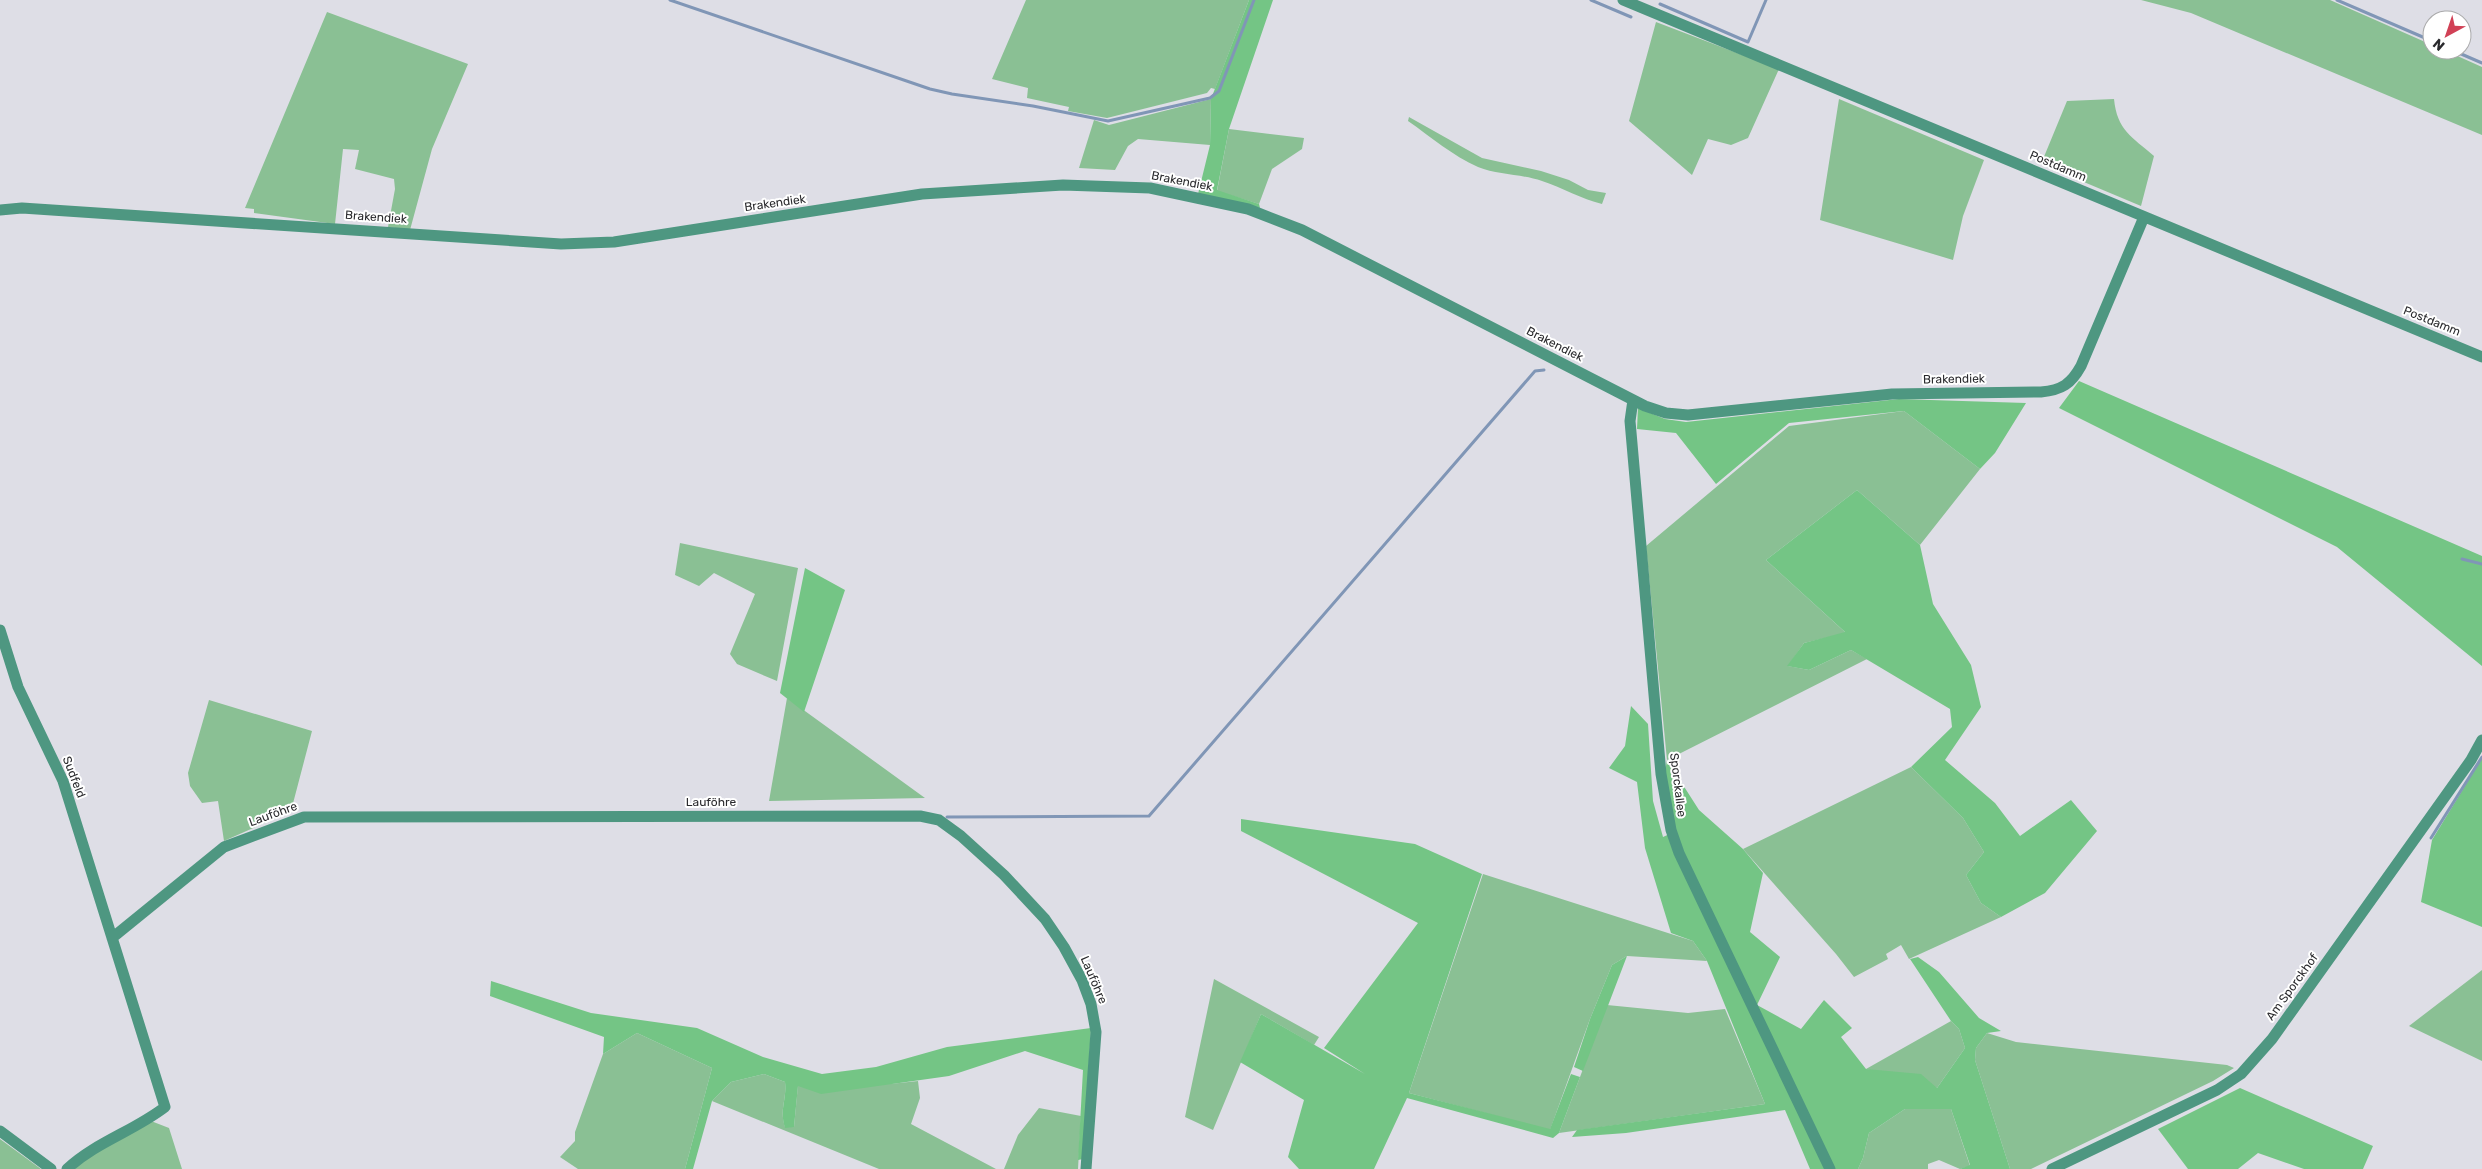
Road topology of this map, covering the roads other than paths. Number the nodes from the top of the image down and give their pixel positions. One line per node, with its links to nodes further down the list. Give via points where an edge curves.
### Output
1 (1623, 0): 3 (street, Postdamm)
2 (0, 210): 5 (street, Brakendiek, via 22,208 207,219 561,244 614,242 949,192 1063,185 1150,188 1248,209 1302,230)
3 (2144, 217): 4 (street, Postdamm); 5 (street, Brakendiek, via 2081,366 2073,380 2054,391 1892,394 1688,415 1666,413)
4 (2482, 357)
5 (1633, 400): 13 (street, Sporckallee, via 1630,421 1662,774 1670,830)
6 (0, 630): 8 (street, Sudfeld, via 18,687 63,781)
7 (2482, 740): 14 (street, Am Sporckhof, via 2471,760 2246,1070 2217,1090)
8 (112, 938): 11 (street, Sudfeld, via 165,1107 82,1155); 12 (street, Lauföhre, via 224,847 304,817 920,816 939,820 961,836 1024,895 1050,926 1082,980 1096,1032)
9 (0, 1131): 10 (street)
10 (51, 1169)
11 (67, 1169)
12 (1086, 1169)
13 (1830, 1169)
14 (2052, 1169)

